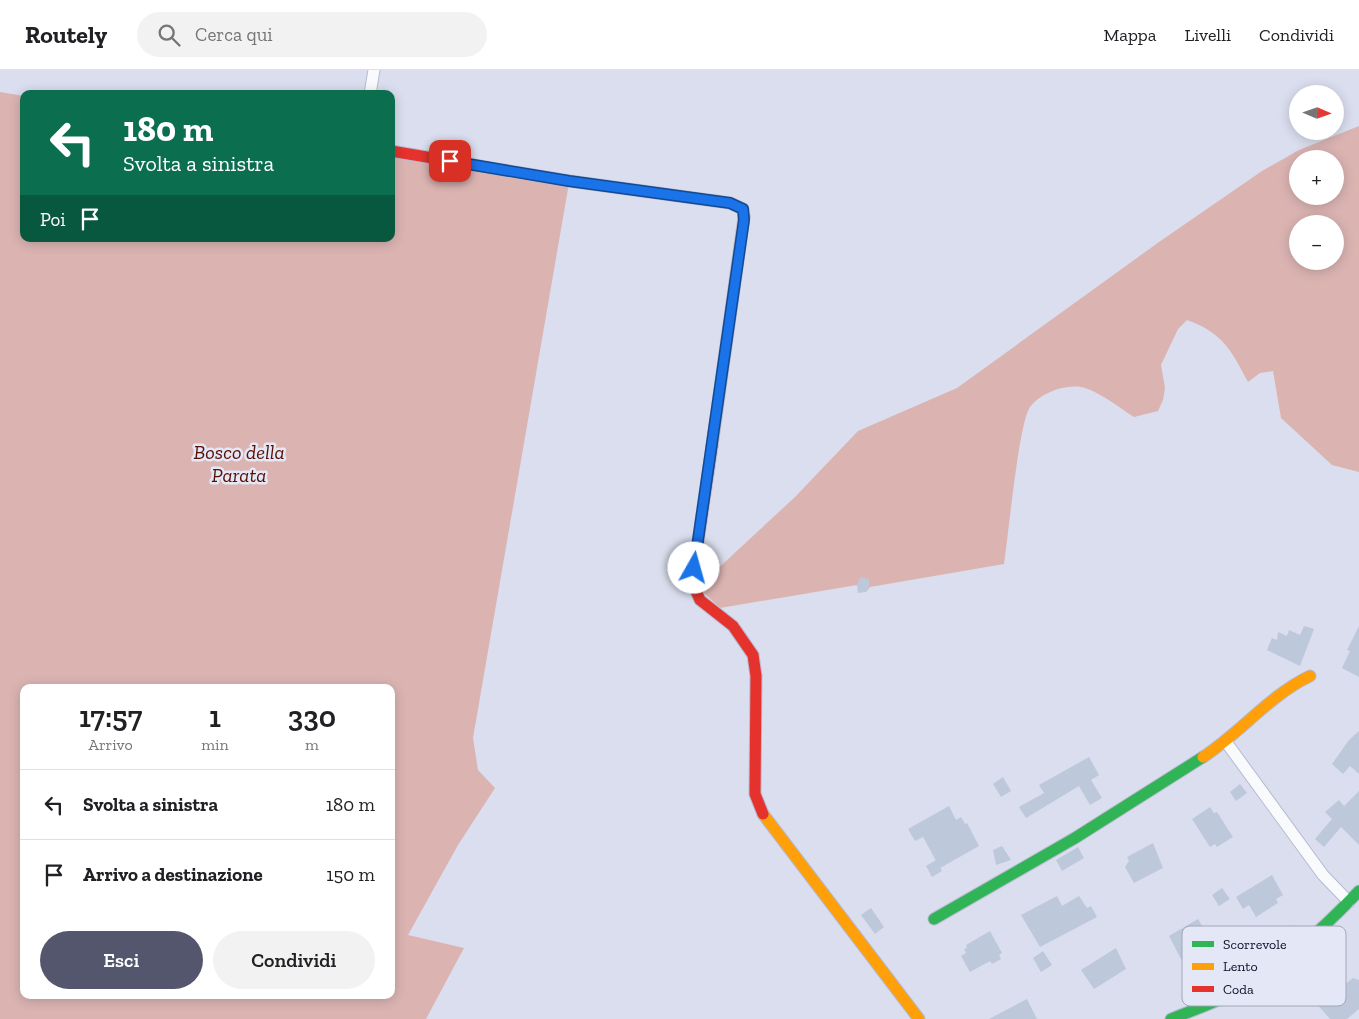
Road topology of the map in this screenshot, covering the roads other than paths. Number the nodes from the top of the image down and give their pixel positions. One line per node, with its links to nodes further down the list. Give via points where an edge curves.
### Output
1 (374, 70): 2 (street)
2 (371, 90)
3 (395, 152): 11 (street, via 569,181 730,203 743,209 692,582 700,600 732,626 753,655 756,676 755,794 760,810)
4 (1310, 676): 5 (street, via 1293,684)
5 (1226, 742): 7 (street, via 1323,875); 8 (street, via 1075,838)
6 (1359, 891): 7 (street)
7 (1349, 902): 9 (street)
8 (934, 920)
9 (1327, 926)
10 (1203, 1006): 12 (street)
11 (919, 1019)
12 (1171, 1019)

